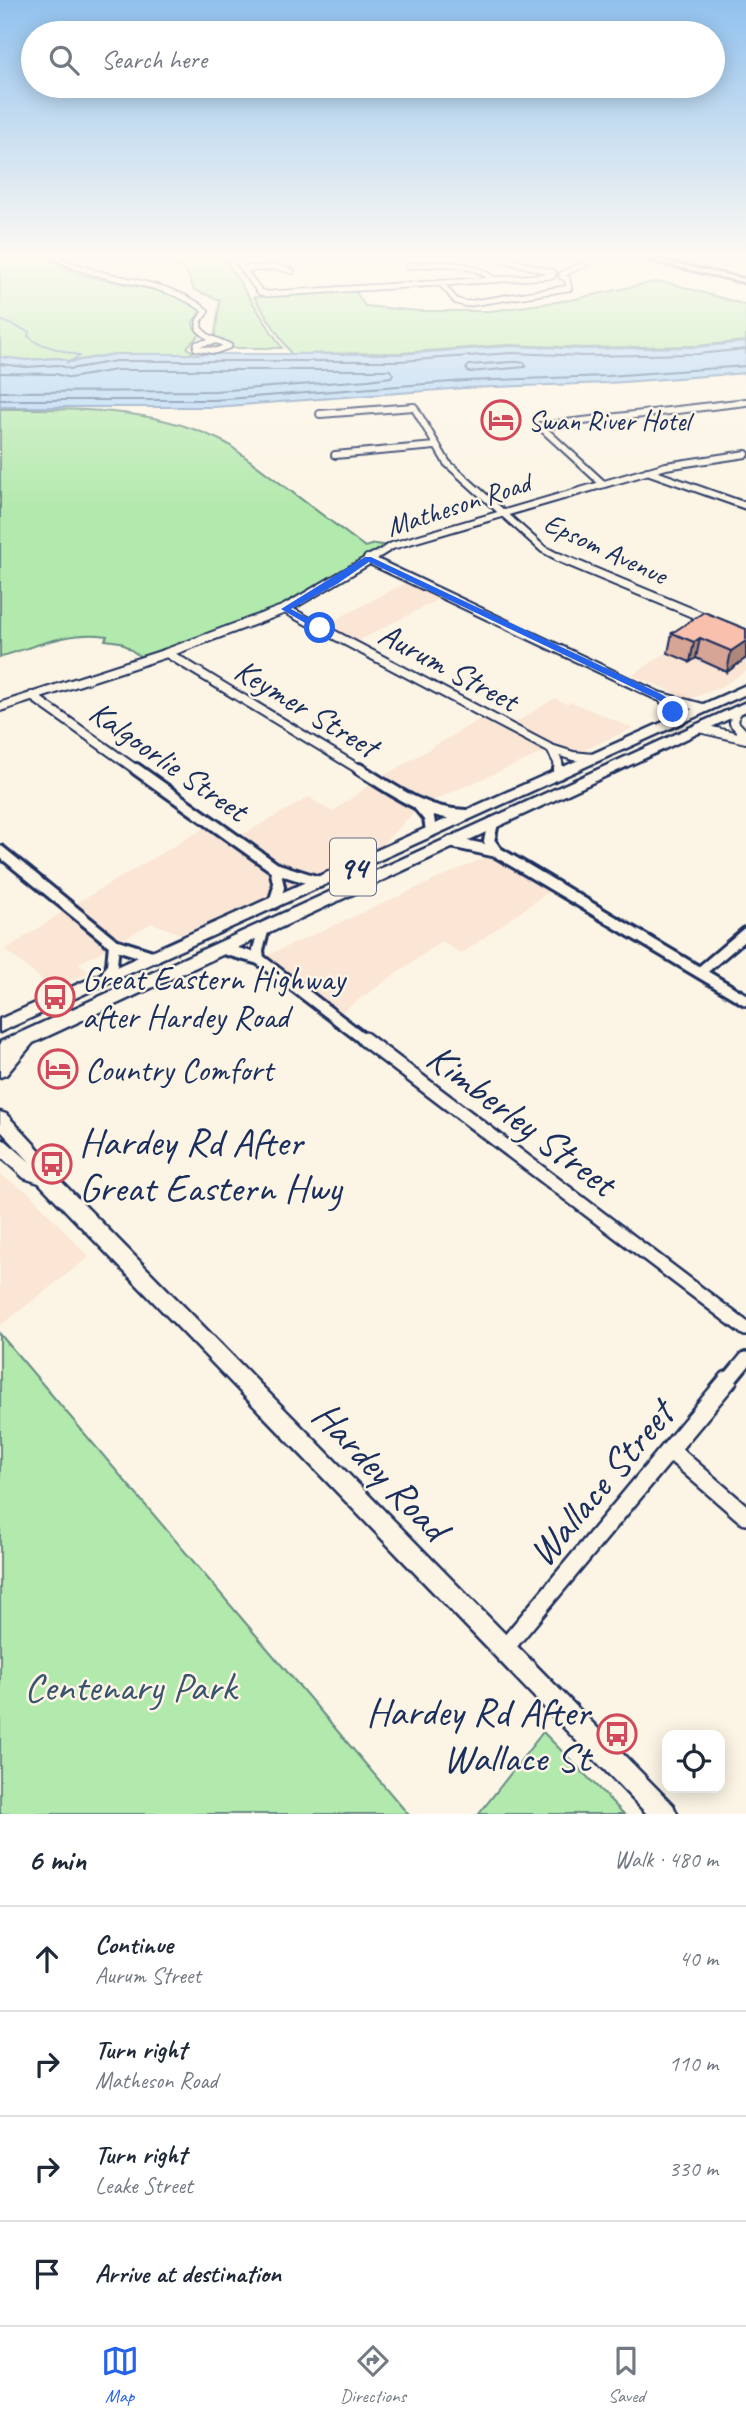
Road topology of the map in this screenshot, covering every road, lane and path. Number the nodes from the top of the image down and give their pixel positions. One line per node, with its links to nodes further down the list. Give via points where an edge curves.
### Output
1 (205, 343): 2 (street, via 196,348 217,351 229,346)
2 (220, 343)
3 (746, 402): 9 (street, via 540,426)
4 (320, 414): 5 (street, Epsom Avenue, via 414,407)
5 (435, 446): 7 (street); 11 (street, Epsom Avenue)
6 (746, 454): 8 (street, Matheson Road)
7 (335, 455)
8 (647, 471): 9 (street, Matheson Road); 10 (street)
9 (602, 483): 11 (street, Matheson Road)
10 (746, 506)
11 (500, 513): 12 (street, Matheson Road, via 392,546); 14 (street, Epsom Avenue, via 542,549)
12 (368, 559): 13 (street, Matheson Road); 18 (street)
13 (285, 609): 15 (street, Matheson Road); 25 (street, Aurum Street)
14 (723, 628)
15 (167, 653): 17 (street, Matheson Road); 28 (street, Keymer Street)
16 (746, 689): 20 (highway, 94)
17 (32, 696): 19 (street, Matheson Road); 35 (street, Kalgoorlie Street)
18 (658, 696): 20 (street); 22 (street, via 672,707)
19 (0, 707)
20 (703, 708): 22 (highway, 94)
21 (741, 708): 23 (highway, 94); 24 (street, via 734,723)
22 (674, 721): 26 (highway, 94)
23 (699, 728): 24 (street); 30 (highway, 94)
24 (746, 737)
25 (551, 749): 26 (street, Aurum Street); 27 (street)
26 (593, 758): 27 (highway, 94)
27 (559, 773): 29 (highway, 94)
28 (419, 806): 29 (street, Keymer Street, via 447,815); 31 (street, via 429,818)
29 (467, 815): 31 (highway, 94)
30 (493, 823): 32 (highway, 94); 34 (street, via 489,841)
31 (431, 831): 36 (highway, 94)
32 (452, 842): 34 (street); 38 (highway, 94)
33 (0, 850): 40 (street)
34 (497, 852): 44 (street)
35 (275, 868): 36 (street, Kalgoorlie Street); 37 (street, via 279,887)
36 (319, 882): 37 (highway, 94)
37 (274, 903): 42 (highway, 94)
38 (264, 928): 41 (highway, 94); 43 (street)
39 (746, 933): 44 (street)
40 (114, 944): 42 (street); 45 (street)
41 (220, 948): 43 (street, Kimberley Street); 48 (highway, 94)
42 (155, 957): 45 (highway, 94)
43 (259, 959): 54 (street, Kimberley Street)
44 (700, 972): 46 (street)
45 (105, 979): 47 (highway, 94)
46 (746, 1000)
47 (0, 1026)
48 (28, 1037): 49 (highway, 94); 50 (highway)
49 (0, 1050)
50 (0, 1070)
51 (0, 1119): 53 (main road, Hardey Road, via 41,1163)
52 (0, 1146): 53 (main road, Hardey Road, via 30,1173)
53 (45, 1178): 58 (main road, Hardey Road)
54 (746, 1329)
55 (746, 1359): 56 (street, Wallace Street)
56 (670, 1450): 57 (street); 58 (street, Wallace Street)
57 (746, 1516)
58 (504, 1649): 59 (main road, Hardey Road)
59 (664, 1814)

